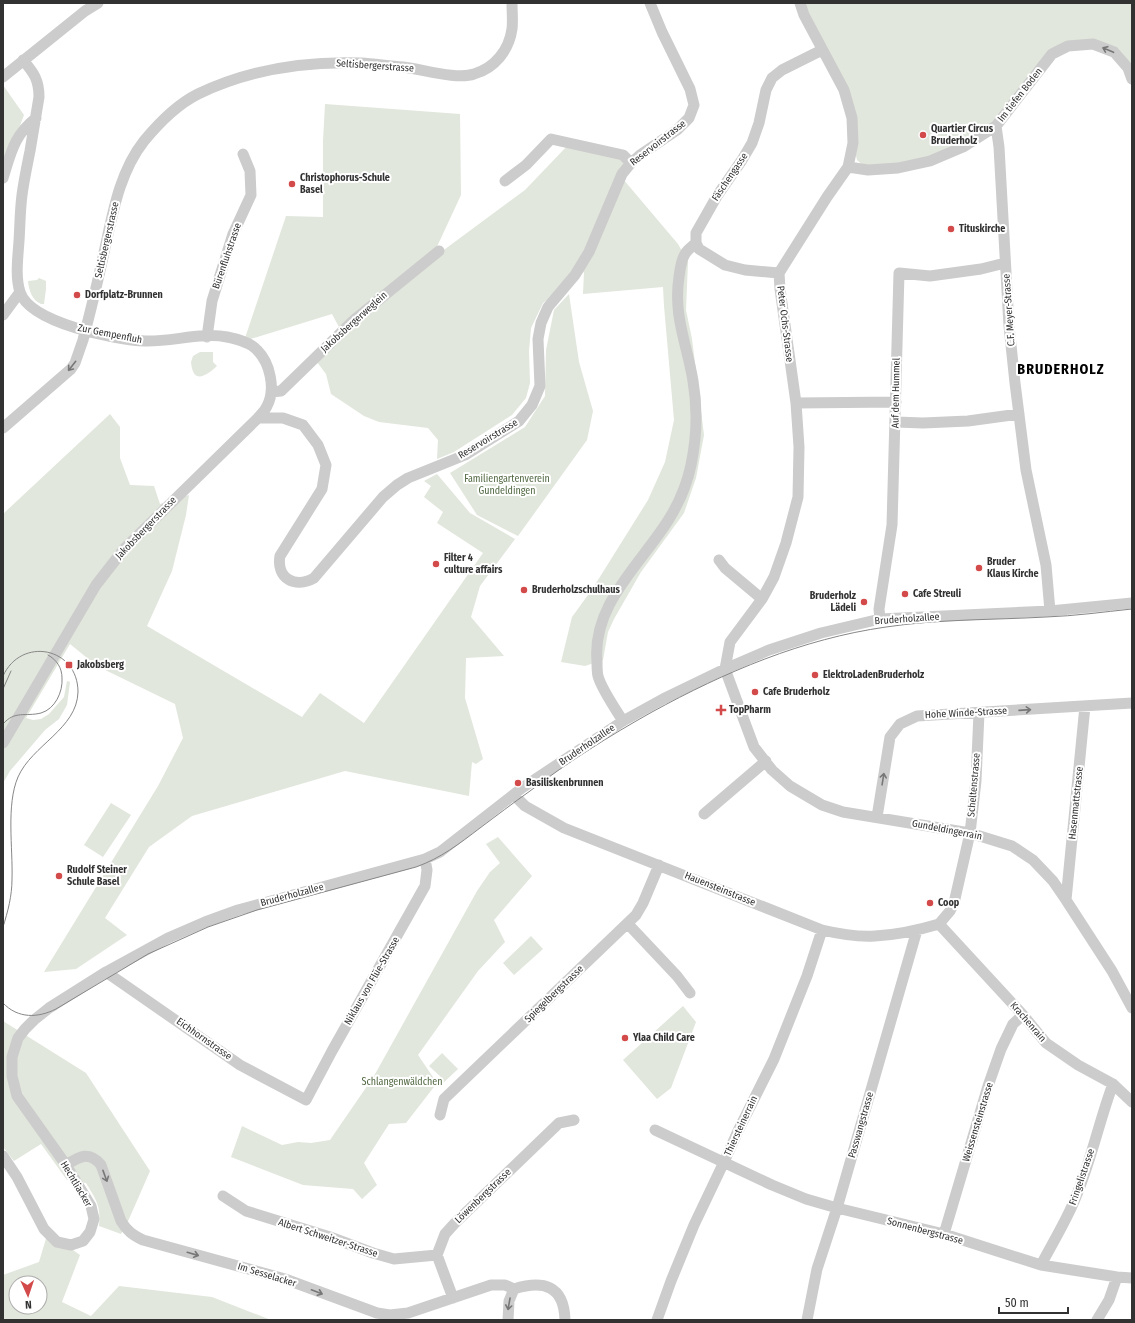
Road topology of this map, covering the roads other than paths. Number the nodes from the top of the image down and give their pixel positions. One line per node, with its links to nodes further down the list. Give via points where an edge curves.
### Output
1 (98, 3): 6 (street)
2 (512, 3): 22 (street, Seltisbergerstrasse, via 512,30 506,50 492,66 474,75 452,75 361,63 297,66 230,81 197,95 167,116 144,141 120,185)
3 (650, 3): 12 (street, Reservoirstrasse, via 690,89 694,104 689,118 677,130)
4 (800, 3): 5 (street, Peter Ochs-Strasse)
5 (822, 50): 13 (street, Peter Ochs-Strasse, via 844,90 852,118 853,143); 16 (street, Fäschengasse, via 782,70 772,78 766,90 752,143 716,196 696,233)
6 (23, 60): 7 (street); 9 (street, via 34,73 39,85)
7 (3, 77)
8 (1132, 79): 10 (street, Im tiefen Boden, one-way to 10, via 1128,68 1114,52 1093,44 1068,46 1052,54)
9 (36, 118): 14 (street, via 25,126 14,145); 20 (street, via 22,196 17,269)
10 (996, 126): 13 (street, Im tiefen Boden, via 963,146 930,161 898,168 868,170); 18 (street, C.F. Meyer-Strasse, via 1000,147)
11 (243, 154): 23 (street, Bürenfluhstrasse, via 250,171 251,195 233,234 212,301)
12 (631, 163): 15 (street, via 623,155 551,139 526,165); 28 (street, Reservoirstrasse, via 622,174 589,252 575,275 548,307 541,323 538,339 540,386 532,406 519,421 465,455 397,485 383,497 314,578 307,582 290,581 283,574 279,561 322,489 326,465 318,445 303,426 283,418)
13 (848, 167): 19 (street, Peter Ochs-Strasse)
14 (3, 178)
15 (505, 181)
16 (696, 243): 19 (street, via 699,249 726,265 745,270); 40 (street, via 685,253 676,293 696,410 696,435 690,468 681,496 669,519 616,592 606,610 596,651 598,677)
17 (439, 251): 24 (street, Jakobsbergerweglein, via 354,320 281,391)
18 (1005, 263): 25 (street, Auf dem Hummel, via 930,276 899,273); 27 (street, C.F. Meyer-Strasse)
19 (779, 273): 26 (street, Peter Ochs-Strasse)
20 (20, 292): 21 (street); 22 (street, Zur Gempenfluh, via 26,302 47,317)
21 (3, 315)
22 (86, 330): 23 (street, Zur Gempenfluh, via 145,341); 30 (street, Seltisbergerstrasse, one-way to 30, via 71,369)
23 (207, 336): 24 (street, Zur Gempenfluh, via 226,336 244,341 257,349 270,374)
24 (271, 392): 28 (street, Jakobsbergerstrasse, via 267,407)
25 (896, 402): 26 (street); 29 (street, Auf dem Hummel)
26 (796, 403): 32 (street, Peter Ochs-Strasse, via 799,446 798,497 786,543 774,577)
27 (1018, 414): 29 (street, via 968,421); 34 (street, C.F. Meyer-Strasse, via 1046,565)
28 (258, 418): 41 (street, Jakobsbergerstrasse, via 124,549 96,585)
29 (896, 422): 35 (street, Auf dem Hummel, via 892,525 879,609)
30 (3, 428)
31 (719, 560): 32 (street)
32 (762, 599): 36 (street, Peter Ochs-Strasse, via 730,642)
33 (1132, 603): 34 (street, Bruderholzallee)
34 (1050, 611): 35 (street, Bruderholzallee)
35 (880, 619): 36 (street, Bruderholzallee, via 821,633 769,650)
36 (725, 669): 40 (street, Bruderholzallee); 42 (street, Gundeldingerrain, via 754,747)
37 (1132, 702): 38 (street, Hohe Winde-Strasse)
38 (1085, 706): 39 (street, Hohe Winde-Strasse, one-way to 38); 49 (street, Hasenmattstrasse)
39 (979, 713): 45 (street, Hohe Winde-Strasse, one-way to 39, via 890,737 900,724 917,716); 46 (street, Scheltenstrasse, via 976,781)
40 (623, 721): 43 (street, Bruderholzallee)
41 (3, 743)
42 (766, 761): 44 (street); 45 (street, Gundeldingerrain, via 790,786 822,805 843,812)
43 (514, 795): 47 (street, Bruderholzallee, via 440,852); 48 (street, Hauensteinstrasse, via 525,806 564,828)
44 (704, 814)
45 (877, 817): 46 (street, Gundeldingerrain)
46 (970, 833): 49 (street, Gundeldingerrain, via 1012,846 1034,860); 51 (street, Scheltenstrasse, via 954,902)
47 (425, 859): 54 (street, Bruderholzallee, via 238,910 168,938); 60 (street, Niklaus von Flüe-Strasse, via 425,886)
48 (659, 865): 50 (street, Spiegelbergstrasse, via 644,903); 52 (street, Hauensteinstrasse)
49 (1066, 900): 56 (street, Gundeldingerrain)
50 (628, 924): 55 (street); 62 (street, Spiegelbergstrasse, via 444,1099)
51 (939, 924): 53 (street, Hauensteinstrasse); 57 (street, Krachenrain)
52 (822, 930): 53 (street, Hauensteinstrasse, via 876,936); 66 (street, Thiersteinerrain, via 807,976 774,1058)
53 (918, 930): 69 (street, Passwangstrasse)
54 (106, 972): 58 (street, Bruderholzallee); 60 (street, Eichhornstrasse, via 240,1065)
55 (690, 993)
56 (1131, 1003)
57 (1023, 1015): 59 (street, Krachenrain, via 1046,1043 1078,1065); 70 (street, Weissensteinstrasse, via 1013,1024 1001,1049)
58 (37, 1017): 67 (street, Hechtliacker, via 18,1038 12,1057 12,1076 17,1096)
59 (1113, 1084): 61 (street, Krachenrain); 72 (street, Fringelistrasse, via 1072,1205)
60 (306, 1100)
61 (1132, 1102)
62 (440, 1115)
63 (574, 1120): 71 (street, Löwenbergstrasse, via 559,1124 455,1223 446,1234)
64 (655, 1130): 66 (street, Sonnenbergstrasse)
65 (3, 1156): 67 (street, Hechtliacker, via 44,1229 57,1242 71,1245 84,1241 94,1219 91,1206)
66 (724, 1162): 69 (street, Sonnenbergstrasse, via 806,1199); 79 (street, Thiersteinerrain, via 670,1281)
67 (66, 1165): 76 (street, Im Sesselacker, one-way to 76, via 83,1156 97,1160 101,1164 126,1229 143,1240 285,1279 377,1313 408,1313)
68 (223, 1196): 71 (street, Albert Schweitzer-Strasse, via 246,1211 394,1259)
69 (837, 1208): 70 (street, Sonnenbergstrasse); 80 (street, Passwangstrasse, via 817,1269)
70 (944, 1234): 72 (street, Sonnenbergstrasse)
71 (437, 1256): 76 (street)
72 (1041, 1265): 73 (street, Sonnenbergstrasse)
73 (1118, 1278): 74 (street, Sonnenbergstrasse); 81 (street)
74 (1132, 1278)
75 (514, 1289): 76 (street, Im Sesselacker, via 505,1285 491,1285); 77 (street, one-way to 77, via 509,1301); 78 (street, via 533,1285 551,1288 561,1299)
76 (453, 1298)
77 (508, 1320)
78 (565, 1320)
79 (658, 1320)
80 (807, 1320)
81 (1097, 1320)

